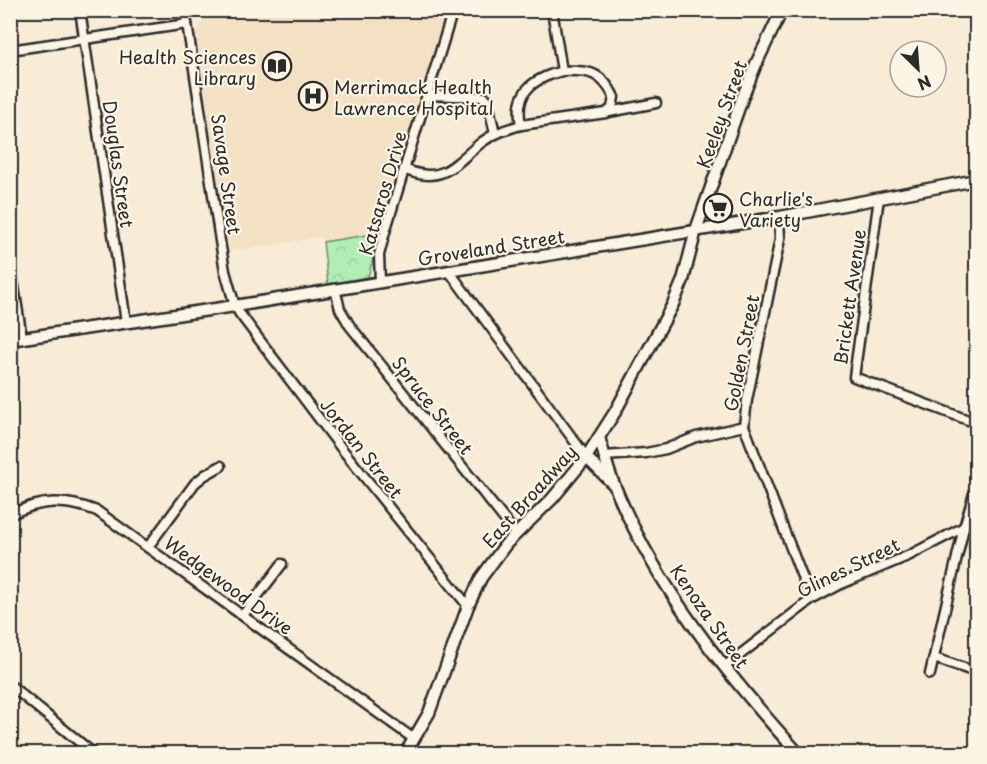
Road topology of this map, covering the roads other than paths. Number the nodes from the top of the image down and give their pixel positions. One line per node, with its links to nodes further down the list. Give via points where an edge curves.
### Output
1 (80, 10): 7 (street, Douglas Street)
2 (185, 10): 6 (street, Savage Street)
3 (453, 10): 10 (street, Katsaros Drive)
4 (552, 10): 9 (street)
5 (782, 10): 19 (street, Keeley Street, via 743,96)
6 (187, 24): 7 (street); 24 (street, Savage Street, via 225,271)
7 (84, 39): 8 (street); 25 (street, Douglas Street)
8 (10, 50)
9 (562, 71): 12 (street, via 587,71 603,79 614,97 613,106); 13 (street, via 544,76 526,91 519,107)
10 (427, 95): 14 (street, via 484,97); 15 (street, Katsaros Drive)
11 (656, 103): 12 (street)
12 (606, 112): 13 (street)
13 (521, 125): 14 (street)
14 (495, 134): 15 (street, via 444,172 427,176)
15 (404, 169): 22 (street, Katsaros Drive, via 379,255)
16 (976, 180): 17 (street, Groveland Street)
17 (879, 198): 18 (street, Groveland Street); 27 (street, Brickett Avenue, via 854,377)
18 (779, 217): 19 (street, Groveland Street); 28 (street, Golden Street, via 780,238)
19 (696, 230): 21 (street, Groveland Street); 29 (street, East Broadway, via 673,304)
20 (10, 261): 26 (street)
21 (449, 270): 22 (street, Groveland Street); 31 (street)
22 (380, 282): 23 (street, Groveland Street)
23 (335, 290): 24 (street, Groveland Street); 37 (street, Spruce Street, via 350,326)
24 (235, 306): 25 (street, Groveland Street); 41 (street, Jordan Street, via 328,432)
25 (126, 322): 26 (street, Groveland Street)
26 (16, 339)
27 (976, 423)
28 (744, 426): 30 (street, Golden Street, via 696,437 666,449); 40 (street)
29 (599, 438): 30 (street, Kenoza Street); 31 (street, East Broadway)
30 (606, 456): 33 (street, Kenoza Street)
31 (586, 458): 33 (street, Kenoza Street); 37 (street, East Broadway)
32 (221, 466): 38 (street, via 195,483)
33 (613, 484): 44 (street, Kenoza Street, via 651,559)
34 (976, 486): 36 (street)
35 (10, 515): 38 (street, Wedgewood Drive, via 48,501 84,506 108,517)
36 (964, 527): 40 (street, Glines Street); 43 (street)
37 (516, 534): 41 (street, East Broadway, via 481,578)
38 (148, 547): 42 (street, Wedgewood Drive)
39 (282, 564): 42 (street)
40 (811, 600): 44 (street, Glines Street)
41 (468, 606): 48 (street, East Broadway, via 429,713)
42 (243, 615): 48 (street, Wedgewood Drive)
43 (934, 658): 45 (street); 46 (street)
44 (724, 667): 51 (street, Kenoza Street)
45 (976, 672)
46 (930, 674)
47 (10, 685): 49 (street)
48 (414, 739): 50 (street, East Broadway)
49 (94, 753)
50 (405, 753)
51 (799, 753)

